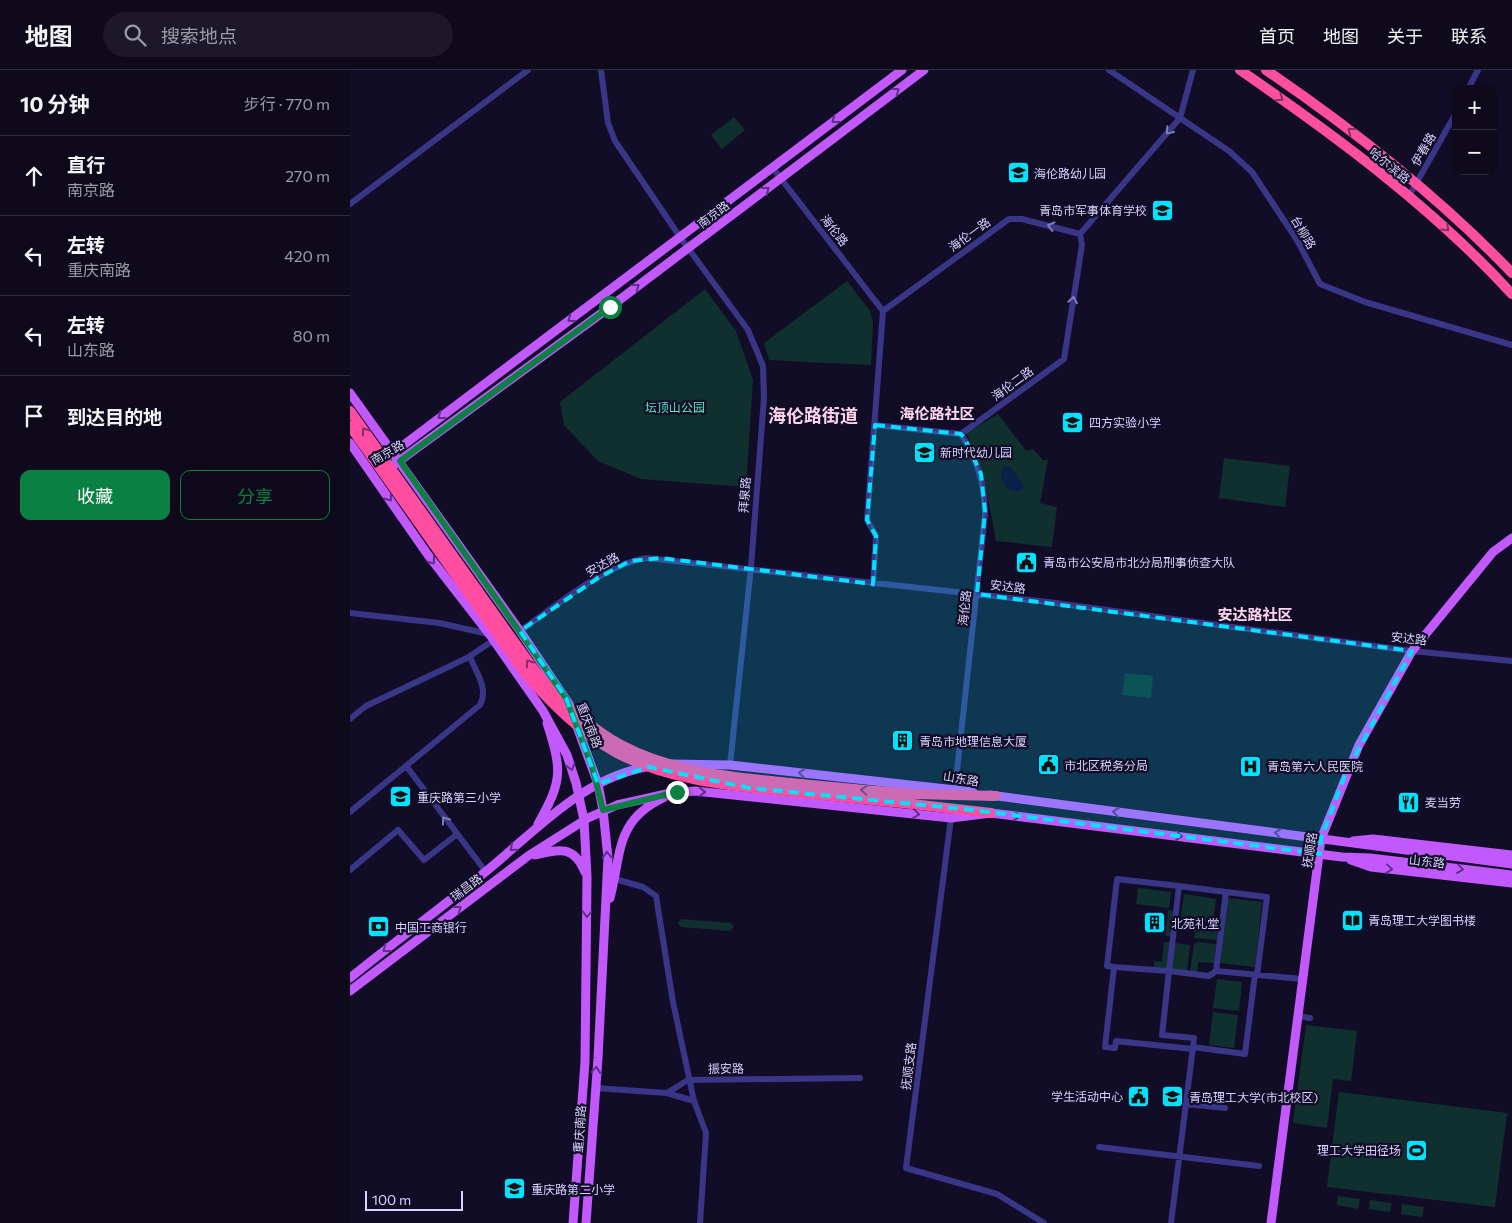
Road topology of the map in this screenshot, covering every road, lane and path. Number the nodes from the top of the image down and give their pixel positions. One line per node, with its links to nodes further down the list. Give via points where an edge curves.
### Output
1 (528, 70): 17 (street)
2 (601, 70): 19 (street, 拜泉路, via 608,123 615,141)
3 (902, 70): 13 (main road, 南京路, one-way to 13)
4 (924, 70): 14 (main road, 南京路, one-way to 4)
5 (1109, 70): 11 (street, 台柳路)
6 (1193, 70): 11 (street)
7 (1240, 70): 16 (highway, 哈尔滨路, one-way to 16, via 1324,129)
8 (1266, 70): 15 (highway, 哈尔滨路, one-way to 8, via 1348,128)
9 (1478, 70): 10 (street)
10 (1470, 85)
11 (1180, 118): 18 (street, one-way to 18); 24 (street, 台柳路, via 1229,151 1252,172 1297,240 1320,284 1365,302)
12 (1452, 120): 15 (street, 伊春路)
13 (772, 167): 14 (street, 海伦路); 19 (main road, 南京路)
14 (781, 179): 20 (main road, 南京路, one-way to 14); 23 (street, 海伦路)
15 (1416, 184): 16 (street, 伊春路); 21 (highway, 哈尔滨路, via 1451,212)
16 (1409, 196): 22 (highway, 哈尔滨路, one-way to 22)
17 (350, 204)
18 (1080, 234): 23 (street, 海伦一路, one-way to 23, via 1022,219 1009,219); 29 (street, 海伦二路, one-way to 18, via 1064,359 1082,245)
19 (680, 237): 20 (street, 拜泉路); 31 (main road, 南京路, one-way to 31)
20 (688, 248): 32 (main road, 南京路, one-way to 20); 35 (street, 拜泉路, via 748,330 763,366 764,398)
21 (1512, 272)
22 (1512, 294)
23 (883, 311): 27 (street)
24 (1512, 345)
25 (350, 393): 31 (main road, 重庆南路)
26 (350, 410): 55 (highway, one-way to 26, bridge, via 681,767 647,757 588,723 535,671)
27 (875, 425): 29 (street); 36 (street, via 867,520 876,536)
28 (350, 426): 55 (highway, bridge, via 527,676 547,698 616,752 678,776 750,788)
29 (962, 434): 37 (street, 海伦路, via 975,456 984,497 985,524)
30 (350, 443): 33 (main road, 重庆南路)
31 (393, 452): 32 (main road, 重庆南路); 33 (main road, 南京路)
32 (400, 461): 33 (main road, 南京路); 39 (main road, 重庆南路)
33 (373, 475): 40 (main road, 重庆南路, one-way to 40, via 428,555)
34 (1512, 538): 41 (main road, 抚顺路, via 1493,552)
35 (751, 567): 36 (street, 安达路); 39 (street, 安达路, via 661,558 638,559 598,578); 48 (street, 拜泉路)
36 (873, 584): 37 (street, 安达路)
37 (977, 594): 41 (street, 安达路); 51 (street, 海伦路)
38 (350, 613): 40 (street, via 439,623)
39 (520, 631): 44 (main road, 重庆南路)
40 (492, 637): 42 (street); 45 (main road, 重庆南路)
41 (1412, 651): 43 (street, 安达路); 63 (main road, 抚顺路, via 1359,745)
42 (470, 657): 46 (street, via 366,706); 49 (street, via 483,688 480,705)
43 (1512, 661)
44 (566, 698): 47 (main road, via 584,724 613,746 658,761); 50 (main road, 重庆南路)
45 (543, 711): 53 (main road, 重庆南路, one-way to 53, via 567,755); 61 (main road, via 557,753 558,772 554,794)
46 (350, 719)
47 (684, 763): 48 (main road, 山东路); 50 (main road, 山东路, via 646,767)
48 (730, 765): 51 (main road, 山东路, one-way to 48)
49 (407, 767): 57 (street); 62 (street, one-way to 49)
50 (598, 784): 53 (main road, 山东路); 56 (main road, 重庆南路)
51 (955, 789): 54 (main road, 山东路)
52 (677, 792): 56 (main road, 山东路); 59 (main road, 山东路, one-way to 59, via 719,792); 74 (main road, via 651,804 627,827 618,851)
53 (579, 796): 60 (main road, 重庆南路); 61 (main road, 瑞昌路)
54 (996, 796): 55 (highway); 63 (main road, 山东路, one-way to 54)
55 (913, 799): 58 (highway)
56 (603, 810): 60 (main road, 瑞昌路); 78 (main road, 重庆南路, one-way to 56, via 608,858)
57 (350, 812)
58 (991, 813): 59 (main road, 山东路); 65 (main road, 山东路, one-way to 65)
59 (952, 818): 102 (street, 抚顺支路, via 906,1168 996,1194)
60 (584, 820): 67 (main road, 瑞昌路); 73 (main road, 重庆南路)
61 (536, 828): 71 (main road, 瑞昌路, one-way to 71)
62 (456, 835): 70 (street, via 424,860 398,830); 71 (street)
63 (1321, 839): 64 (main road, 山东路); 65 (main road, 抚顺路)
64 (1343, 842): 66 (main road, 山东路, via 1373,839); 69 (main road, 山东路)
65 (1320, 854): 68 (main road, 山东路); 84 (main road, 抚顺路)
66 (1512, 855)
67 (528, 856): 73 (main road, via 552,849 563,850 576,857); 85 (main road, 瑞昌路, one-way to 67)
68 (1342, 857): 72 (main road, 山东路, one-way to 72); 75 (main road, 山东路, one-way to 75, via 1371,867)
69 (1512, 864)
70 (350, 870)
71 (486, 872): 83 (main road, 瑞昌路, one-way to 83)
72 (1512, 875)
73 (587, 877): 99 (main road, 重庆南路, one-way to 99, via 585,1062)
74 (615, 878): 78 (main road); 90 (street, via 643,887 656,896)
75 (1512, 883)
76 (1178, 886): 77 (street); 79 (street, via 1117,879 1106,966); 81 (street)
77 (1226, 892): 80 (street); 82 (street, via 1267,897)
78 (605, 915): 91 (main road, 重庆南路, one-way to 78)
79 (1114, 967): 81 (street); 88 (street, via 1105,1047 1115,1048 1116,1042)
80 (1216, 970): 81 (street, via 1209,976); 82 (street)
81 (1169, 971): 88 (street, via 1162,1035 1194,1038)
82 (1256, 974): 84 (street); 88 (street, via 1245,1054)
83 (350, 978)
84 (1299, 979): 86 (main road, 抚顺路)
85 (350, 991)
86 (1297, 1016): 87 (street); 104 (main road, 抚顺路)
87 (1310, 1018)
88 (1193, 1048): 94 (street)
89 (860, 1078): 90 (street, 振安路)
90 (688, 1080): 92 (street); 93 (street)
91 (595, 1088): 92 (street); 100 (main road, 重庆南路)
92 (667, 1093): 93 (street)
93 (694, 1101): 101 (street, via 706,1133)
94 (1186, 1104): 95 (street); 97 (street)
95 (1225, 1108)
96 (1099, 1147): 97 (street)
97 (1180, 1156): 98 (street); 103 (street)
98 (1259, 1166)
99 (573, 1223)
100 (586, 1223)
101 (700, 1223)
102 (1044, 1223)
103 (1171, 1223)
104 (1272, 1223)

